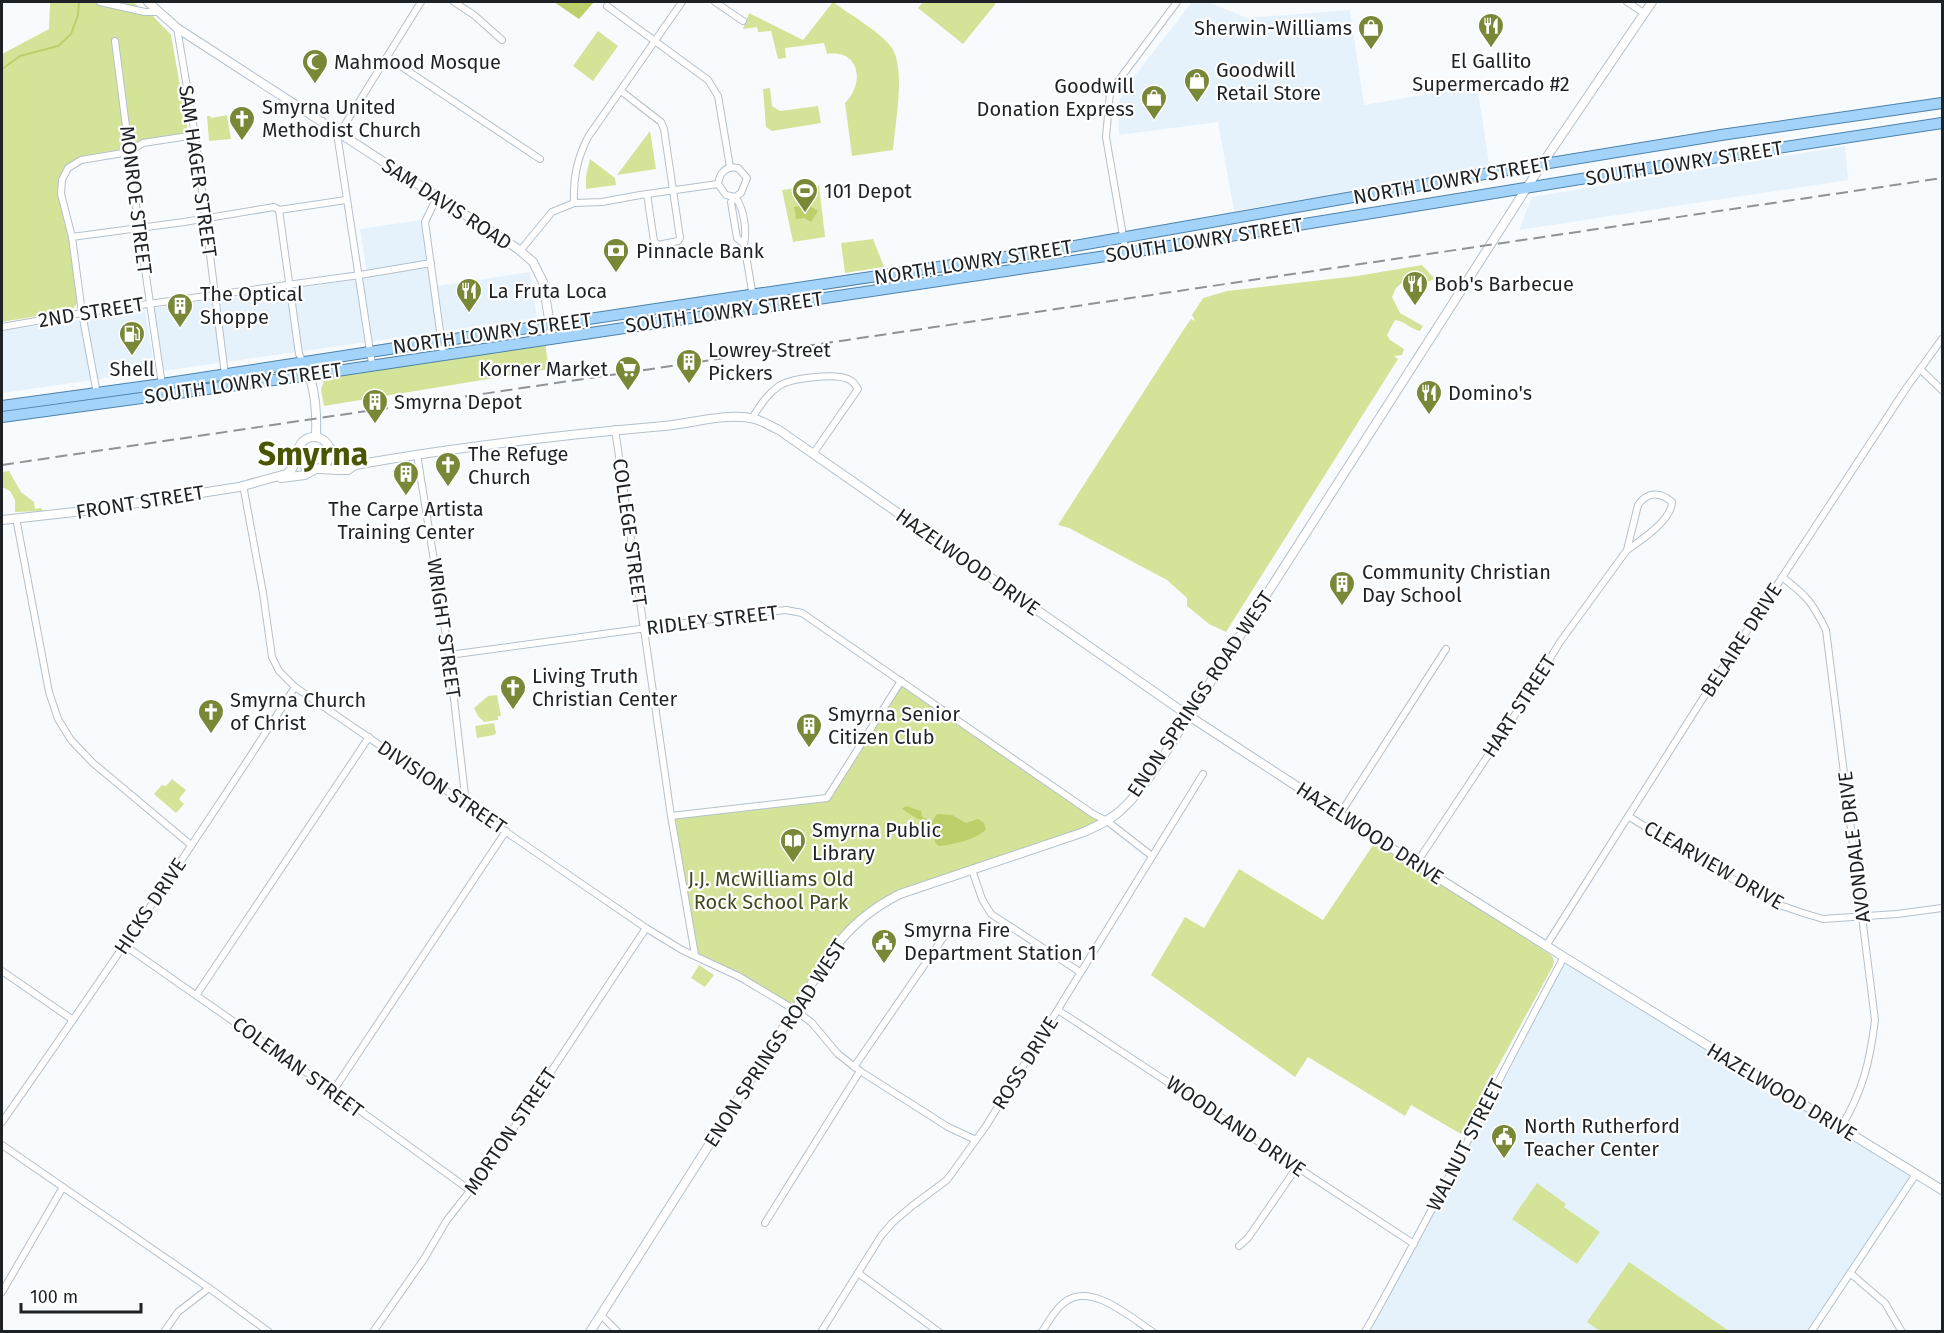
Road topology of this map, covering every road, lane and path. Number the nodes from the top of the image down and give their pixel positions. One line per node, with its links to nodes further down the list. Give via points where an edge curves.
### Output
1 (100, 2): 11 (street)
2 (148, 2): 11 (street, SAM DAVIS ROAD)
3 (421, 2): 18 (street)
4 (454, 2): 15 (street)
5 (682, 2): 17 (street)
6 (716, 2): 13 (street)
7 (1177, 2): 42 (street, via 1110,92 1106,137)
8 (1627, 2): 12 (street)
9 (1652, 2): 12 (street, ENON SPRINGS ROAD WEST)
10 (607, 6): 17 (street)
11 (158, 12): 14 (street, SAM DAVIS ROAD)
12 (1644, 13): 28 (street, ENON SPRINGS ROAD WEST)
13 (743, 21)
14 (177, 28): 22 (street, SAM DAVIS ROAD); 23 (street, SAM HAGER STREET)
15 (502, 40)
16 (115, 41): 25 (street, MONROE STREET)
17 (656, 41): 19 (street); 29 (street, via 708,80 718,96)
18 (387, 57): 22 (street); 27 (street)
19 (621, 91): 32 (street, via 661,122); 37 (street, via 578,158)
20 (1942, 103): 24 (main road, NORTH LOWRY STREET)
21 (1942, 123): 26 (main road, SOUTH LOWRY STREET)
22 (339, 134): 34 (street, SAM DAVIS ROAD); 36 (street)
23 (195, 135): 25 (street, via 144,143); 39 (street, SAM HAGER STREET)
24 (1721, 135): 26 (main road); 28 (main road, NORTH LOWRY STREET)
25 (129, 152): 40 (street, MONROE STREET); 41 (street, via 81,160 68,168 61,194)
26 (1720, 156): 31 (main road, SOUTH LOWRY STREET)
27 (540, 159)
28 (1542, 164): 31 (street, ENON SPRINGS ROAD WEST); 42 (main road, NORTH LOWRY STREET)
29 (730, 167): 30 (street, via 723,171); 35 (street, via 738,168 747,178)
30 (718, 184): 32 (street); 35 (street, via 726,195)
31 (1527, 188): 44 (main road, SOUTH LOWRY STREET); 90 (street, ENON SPRINGS ROAD WEST)
32 (672, 190): 33 (street); 33 (street, via 680,238 658,245 654,241)
33 (647, 194): 37 (street)
34 (437, 196): 43 (street, SAM DAVIS ROAD); 45 (street, via 425,222)
35 (736, 197): 49 (street, via 746,236)
36 (346, 200): 38 (street); 46 (street)
37 (574, 203): 43 (street, via 552,212)
38 (279, 210): 39 (street, via 274,207); 47 (street)
39 (206, 218): 40 (street); 48 (street, SAM HAGER STREET)
40 (139, 228): 41 (street); 50 (street, MONROE STREET)
41 (72, 237): 52 (street)
42 (1124, 238): 44 (street); 49 (main road, NORTH LOWRY STREET)
43 (520, 251): 53 (street, SAM DAVIS ROAD, via 533,262 543,282)
44 (1126, 253): 51 (main road, SOUTH LOWRY STREET)
45 (431, 263): 46 (street, 2ND STREET); 57 (street)
46 (360, 275): 47 (street, 2ND STREET); 58 (street)
47 (288, 284): 48 (street, 2ND STREET); 60 (street, via 299,354)
48 (216, 295): 50 (street, 2ND STREET); 64 (street, SAM HAGER STREET)
49 (753, 295): 51 (street); 53 (main road, NORTH LOWRY STREET)
50 (149, 303): 52 (street, 2ND STREET); 65 (street, MONROE STREET)
51 (755, 308): 55 (main road, SOUTH LOWRY STREET)
52 (82, 313): 54 (street, 2ND STREET); 67 (street)
53 (550, 325): 55 (street, SAM DAVIS ROAD); 57 (main road, NORTH LOWRY STREET)
54 (2, 327)
55 (552, 337): 59 (main road, SOUTH LOWRY STREET)
56 (1942, 339): 62 (street, BELAIRE DRIVE)
57 (441, 340): 58 (main road, NORTH LOWRY STREET); 59 (street)
58 (370, 351): 60 (main road, NORTH LOWRY STREET); 61 (street)
59 (443, 353): 61 (main road, SOUTH LOWRY STREET)
60 (304, 363): 63 (street); 64 (main road, NORTH LOWRY STREET)
61 (372, 364): 63 (main road, SOUTH LOWRY STREET)
62 (1920, 369): 66 (street); 84 (street, BELAIRE DRIVE)
63 (310, 375): 64 (main road, SOUTH LOWRY STREET); 72 (street)
64 (225, 380): 65 (main road, SOUTH LOWRY STREET)
65 (163, 389): 67 (main road, SOUTH LOWRY STREET)
66 (1942, 390)
67 (97, 398): 68 (main road); 69 (main road, SOUTH LOWRY STREET)
68 (2, 406)
69 (2, 417)
70 (752, 418): 71 (street, HAZELWOOD DRIVE); 75 (street, HAZELWOOD DRIVE, via 779,430); 75 (street, via 780,385 822,377 854,382 858,389)
71 (615, 429): 74 (street, FRONT STREET); 85 (street, COLLEGE STREET)
72 (316, 437): 73 (street); 76 (street, via 303,441)
73 (329, 447): 77 (street, via 342,460); 78 (street, via 329,460)
74 (417, 454): 77 (street, FRONT STREET); 87 (street, WRIGHT STREET)
75 (813, 454): 90 (street, HAZELWOOD DRIVE)
76 (298, 457): 78 (street, via 302,465); 79 (street, via 292,468)
77 (355, 465): 78 (street, FRONT STREET, via 348,470)
78 (317, 469): 79 (street, FRONT STREET, via 299,477)
79 (277, 477): 80 (street, FRONT STREET)
80 (243, 485): 81 (street, FRONT STREET); 89 (street, DIVISION STREET, via 272,657)
81 (16, 518): 82 (street, FRONT STREET); 99 (street, via 49,692 58,719 93,763)
82 (2, 520)
83 (1627, 550): 83 (street, HART STREET, via 1641,499 1652,494 1668,498 1672,502 1670,511 1657,527); 101 (street, HART STREET, via 1560,642)
84 (1782, 577): 96 (street, BELAIRE DRIVE); 104 (street, AVONDALE DRIVE, via 1805,594 1826,630)
85 (644, 628): 87 (street, RIDLEY STREET); 88 (street, RIDLEY STREET, via 786,610 802,613); 95 (street, COLLEGE STREET)
86 (1446, 649): 94 (street)
87 (449, 655): 93 (street, WRIGHT STREET)
88 (901, 681): 95 (street, via 829,796); 97 (street, RIDLEY STREET)
89 (295, 687): 91 (street, DIVISION STREET); 99 (street, HICKS DRIVE)
90 (1189, 716): 94 (street, HAZELWOOD DRIVE); 97 (street, ENON SPRINGS ROAD WEST, via 1133,798)
91 (369, 737): 93 (street, DIVISION STREET); 113 (street)
92 (1203, 774): 100 (street, ROSS DRIVE)
93 (466, 804): 98 (street, DIVISION STREET)
94 (1340, 814): 101 (street, HAZELWOOD DRIVE)
95 (671, 816): 109 (street, COLLEGE STREET)
96 (1628, 816): 104 (street, CLEARVIEW DRIVE, via 1780,905 1823,919); 108 (street, BELAIRE DRIVE)
97 (1107, 820): 100 (street, RIDLEY STREET); 102 (street, ENON SPRINGS ROAD WEST, via 1084,832)
98 (506, 831): 105 (street, DIVISION STREET); 118 (street)
99 (191, 845): 107 (street, HICKS DRIVE)
100 (1152, 856): 112 (street, ROSS DRIVE)
101 (1416, 864): 108 (street, HAZELWOOD DRIVE)
102 (972, 870): 112 (street, via 992,914); 114 (street, ENON SPRINGS ROAD WEST, via 900,894 868,913 841,939)
103 (1942, 908): 104 (street, CLEARVIEW DRIVE)
104 (1862, 916): 120 (street, AVONDALE DRIVE, via 1875,1020 1863,1084)
105 (646, 928): 109 (street); 127 (street, MORTON STREET)
106 (947, 932): 117 (street)
107 (124, 945): 113 (street, COLEMAN STREET); 116 (street, HICKS DRIVE)
108 (1546, 946): 110 (street, HAZELWOOD DRIVE)
109 (695, 955): 114 (street)
110 (1564, 957): 120 (street, HAZELWOOD DRIVE); 129 (street, WALNUT STREET)
111 (2, 970): 116 (street)
112 (1080, 972): 115 (street, ROSS DRIVE)
113 (197, 994): 118 (street, COLEMAN STREET)
114 (795, 1010): 117 (street); 136 (street, ENON SPRINGS ROAD WEST)
115 (1058, 1010): 121 (street, ROSS DRIVE); 123 (street, WOODLAND DRIVE)
116 (73, 1020): 119 (street, HICKS DRIVE)
117 (857, 1069): 121 (street, via 948,1127); 128 (street)
118 (333, 1091): 127 (street, COLEMAN STREET)
119 (2, 1122)
120 (1841, 1128): 124 (street, HAZELWOOD DRIVE)
121 (976, 1140): 131 (street, ROSS DRIVE, via 947,1180 892,1223)
122 (2, 1145): 125 (street)
123 (1297, 1167): 129 (street, WOODLAND DRIVE); 130 (street)
124 (1916, 1174): 126 (street, HAZELWOOD DRIVE); 132 (street)
125 (63, 1187): 133 (street); 134 (street)
126 (1942, 1190)
127 (471, 1191): 139 (street, MORTON STREET, via 447,1220)
128 (765, 1223)
129 (1414, 1244): 146 (street, WALNUT STREET)
130 (1239, 1246)
131 (858, 1273): 142 (street, ROSS DRIVE); 143 (street)
132 (1850, 1273): 147 (street); 148 (street, via 1885,1303)
133 (4, 1283): 135 (street)
134 (209, 1288): 137 (street, via 178,1312); 138 (street)
135 (2, 1292)
136 (601, 1315): 140 (street, ENON SPRINGS ROAD WEST); 141 (street)
137 (164, 1332)
138 (269, 1332)
139 (373, 1332)
140 (590, 1332)
141 (618, 1332)
142 (821, 1332)
143 (939, 1332)
144 (1042, 1332): 145 (street, via 1064,1302 1077,1295 1089,1295)
145 (1153, 1332)
146 (1365, 1332)
147 (1811, 1332)
148 (1902, 1332)

